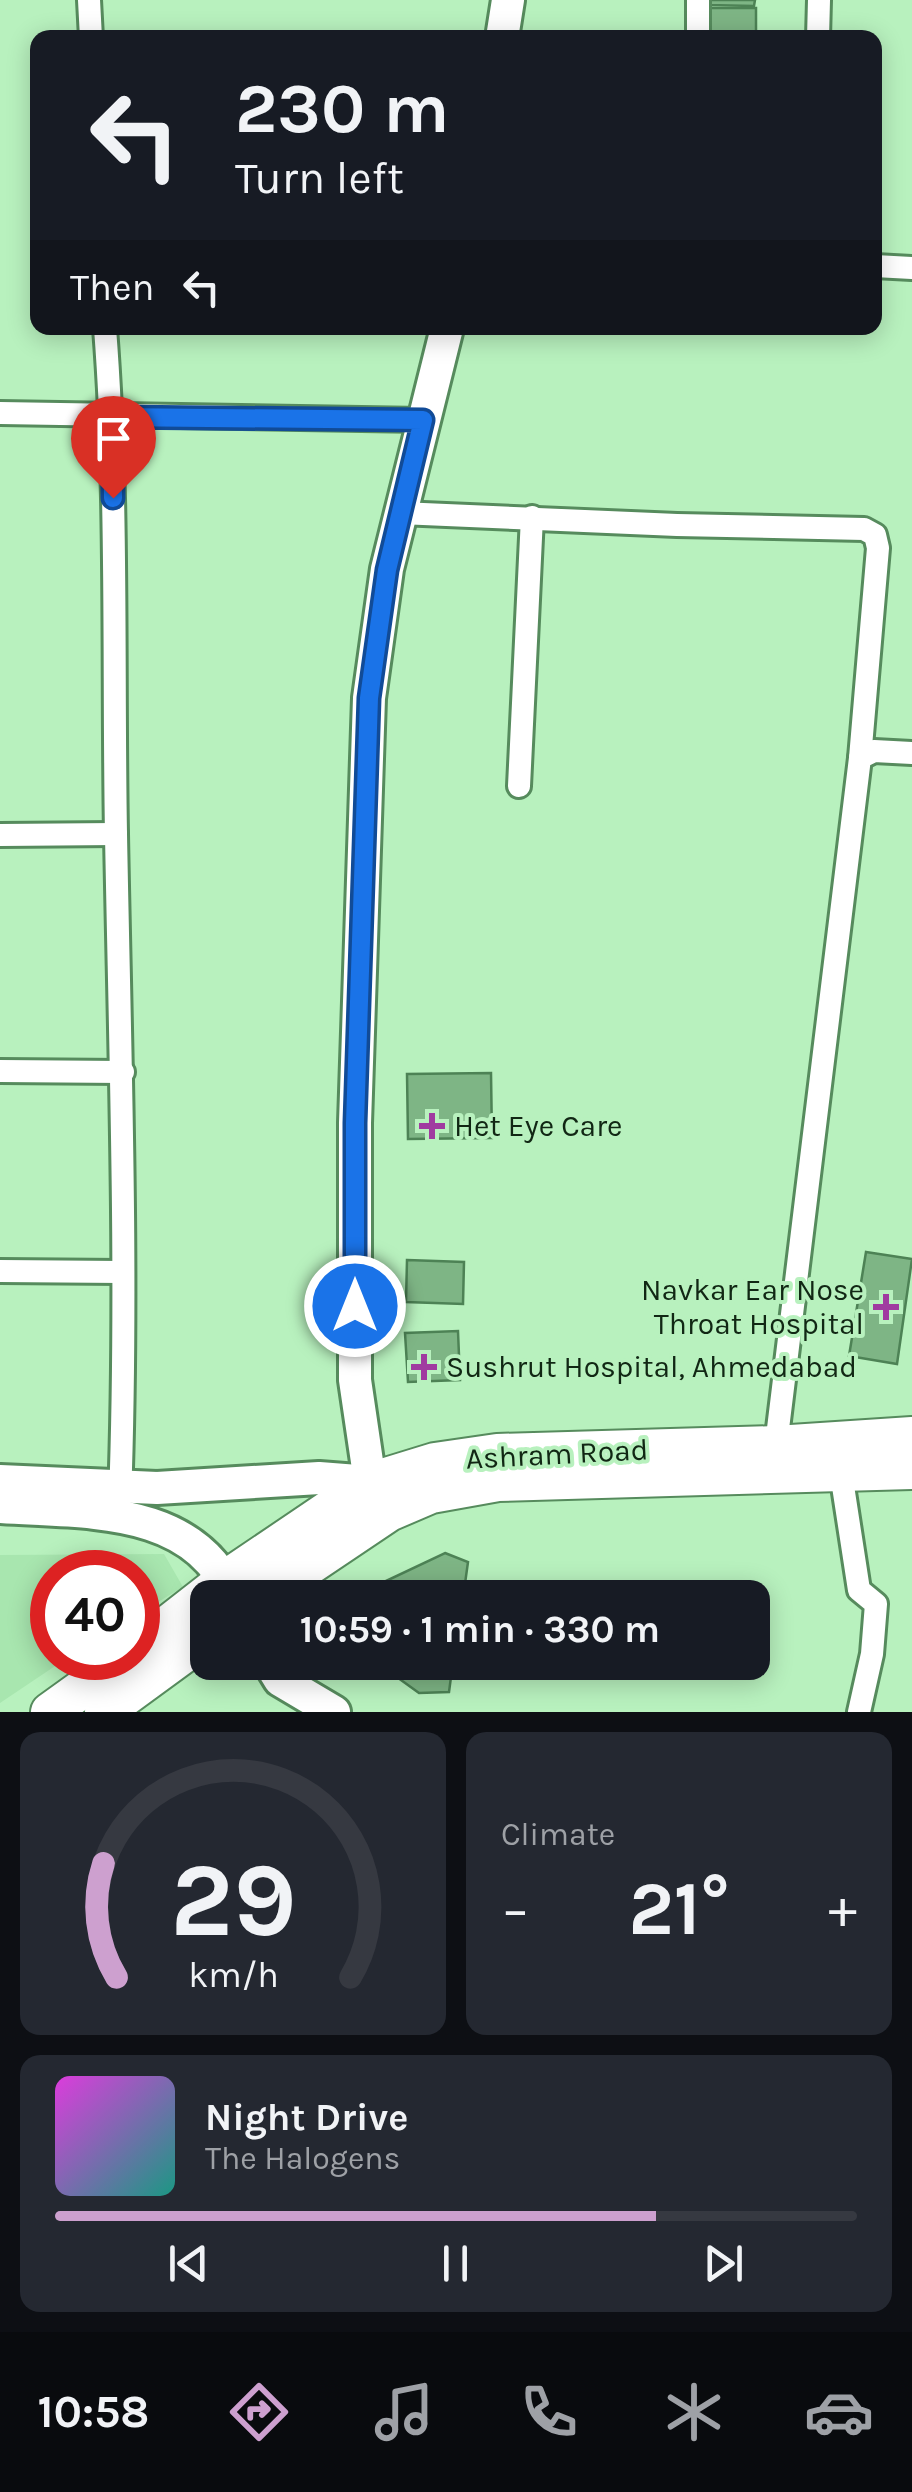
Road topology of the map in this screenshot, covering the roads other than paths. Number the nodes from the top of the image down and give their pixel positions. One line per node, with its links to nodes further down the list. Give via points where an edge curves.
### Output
1 (90, 0): 5 (street)
2 (508, 0): 6 (street)
3 (698, 0): 7 (street)
4 (818, 0): 8 (street)
5 (91, 30)
6 (503, 30)
7 (698, 30)
8 (818, 30)
9 (882, 266): 10 (street)
10 (912, 268)
11 (106, 335): 14 (street)
12 (445, 335): 15 (street)
13 (0, 413): 14 (street)
14 (112, 417): 15 (street); 21 (street)
15 (423, 420): 16 (street)
16 (400, 513): 17 (street); 31 (street, via 369,698 355,1123 355,1380)
17 (532, 518): 19 (street, via 864,528 875,535); 20 (street)
18 (912, 752): 19 (street, via 874,751)
19 (860, 758): 27 (street)
20 (519, 786)
21 (116, 834): 22 (street); 24 (street)
22 (0, 835)
23 (0, 1071): 24 (street)
24 (123, 1072): 26 (street)
25 (0, 1270): 26 (street)
26 (122, 1272): 32 (street)
27 (776, 1445): 28 (main road, Ashram Road); 31 (main road, Ashram Road, via 497,1453 435,1462)
28 (910, 1463): 29 (main road, Ashram Road)
29 (841, 1473): 31 (main road, Ashram Road, via 498,1482); 48 (street, via 859,1590 876,1604)
30 (0, 1480): 32 (street)
31 (380, 1497): 32 (street, via 319,1478); 34 (main road, Ashram Road); 36 (main road, Ashram Road)
32 (120, 1501): 33 (street); 35 (street, via 204,1552)
33 (0, 1507)
34 (319, 1559): 37 (main road, Ashram Road); 38 (street)
35 (223, 1580)
36 (244, 1580)
37 (288, 1580)
38 (309, 1580)
39 (190, 1614): 40 (main road, Ashram Road)
40 (160, 1634)
41 (190, 1649): 47 (main road)
42 (94, 1680): 46 (main road)
43 (280, 1680): 45 (street)
44 (309, 1680): 45 (street)
45 (326, 1708)
46 (50, 1712)
47 (104, 1712)
48 (859, 1712)

